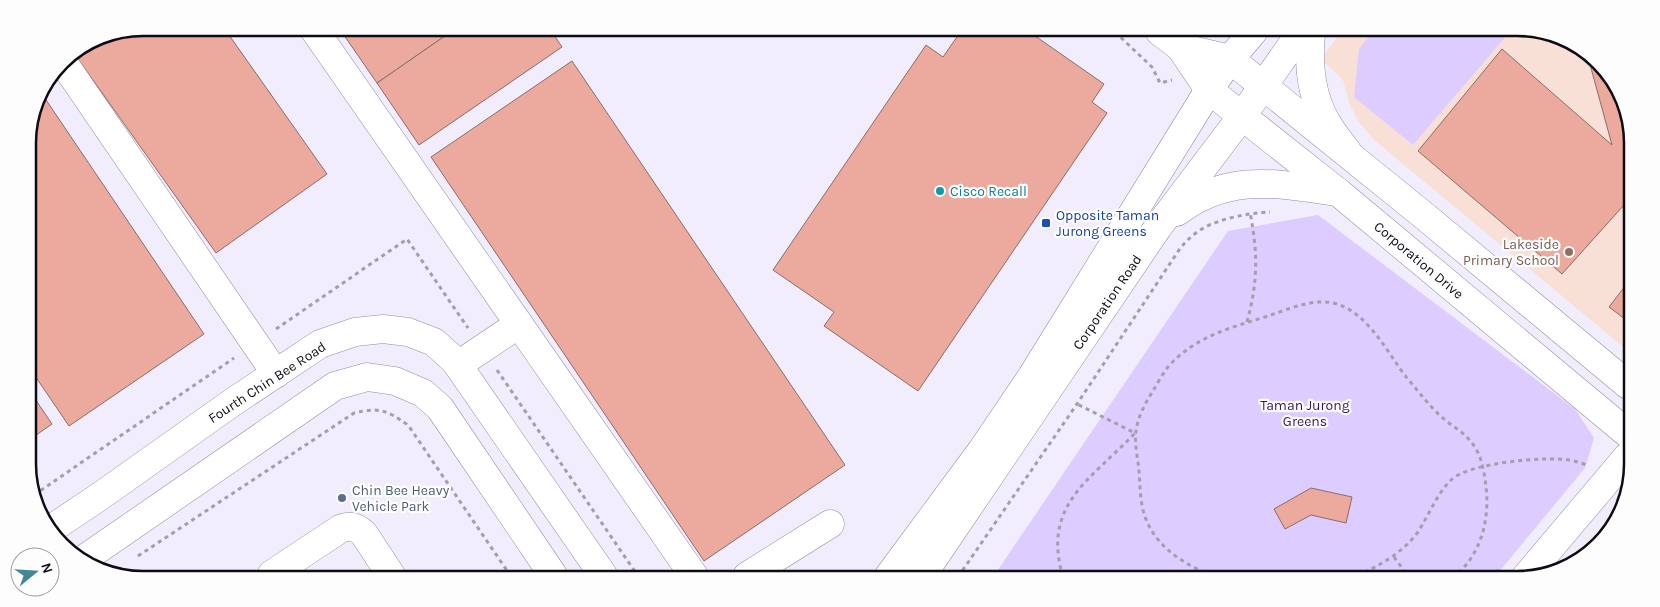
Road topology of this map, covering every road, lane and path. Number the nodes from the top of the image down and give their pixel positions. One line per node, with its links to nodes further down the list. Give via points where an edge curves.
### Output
1 (318, 36): 19 (street)
2 (1119, 36): 9 (path, via 1152,67 1160,83)
3 (1249, 36): 7 (street, Corporation Road)
4 (1298, 36): 10 (street, Corporation Road)
5 (1311, 36): 13 (street, via 1310,77 1316,99 1326,122)
6 (1170, 40): 7 (street); 11 (street, Corporation Drive)
7 (1230, 59): 10 (street); 11 (street, Corporation Road)
8 (67, 69): 21 (street)
9 (1174, 80)
10 (1262, 86): 12 (street, Corporation Road); 13 (street)
11 (1209, 90): 12 (street, Corporation Drive); 42 (street, Corporation Road, via 1032,376)
12 (1242, 116): 14 (street, Corporation Drive); 17 (street, Corporation Road)
13 (1350, 154): 22 (street)
14 (1338, 192): 17 (street, via 1277,184 1241,184 1204,195); 24 (street, Corporation Drive)
15 (1280, 212): 16 (path)
16 (1250, 213): 18 (path, via 1256,277); 23 (path, via 1197,232 1181,247)
17 (1158, 227): 43 (street, Corporation Road)
18 (1247, 323): 25 (path, via 1201,340 1178,357 1166,369 1150,395); 28 (path, via 1310,303 1329,302 1346,308 1374,333 1427,402 1471,442)
19 (518, 324): 20 (street); 40 (street)
20 (458, 365): 21 (street, Fourth Chin Bee Road, via 434,342 408,332 383,329 355,332 320,344); 39 (street, Fourth Chin Bee Road)
21 (276, 374): 30 (street, Fourth Chin Bee Road)
22 (1624, 382)
23 (1077, 404): 25 (path); 44 (path)
24 (1624, 430)
25 (1135, 433): 45 (path, via 1079,488 1070,502 1057,541); 46 (path, via 1140,496 1147,524 1175,556)
26 (1624, 461): 34 (street)
27 (1587, 465): 28 (path, via 1570,460 1543,459)
28 (1483, 467): 32 (path, via 1461,472 1451,480 1416,534); 49 (path, via 1488,508 1486,524)
29 (830, 524): 41 (street)
30 (56, 526)
31 (88, 555): 38 (street, via 335,386 366,377 395,381 423,393 440,408)
32 (1394, 557): 47 (path); 48 (path)
33 (136, 558): 37 (path, via 354,413 373,408 391,413 408,425)
34 (1532, 570)
35 (277, 571): 36 (street, via 340,529 353,526 364,534)
36 (388, 571)
37 (507, 571)
38 (550, 571)
39 (600, 571)
40 (691, 571)
41 (756, 571)
42 (892, 571)
43 (925, 571)
44 (962, 571)
45 (1062, 571)
46 (1203, 571)
47 (1366, 571)
48 (1404, 571)
49 (1461, 571)

